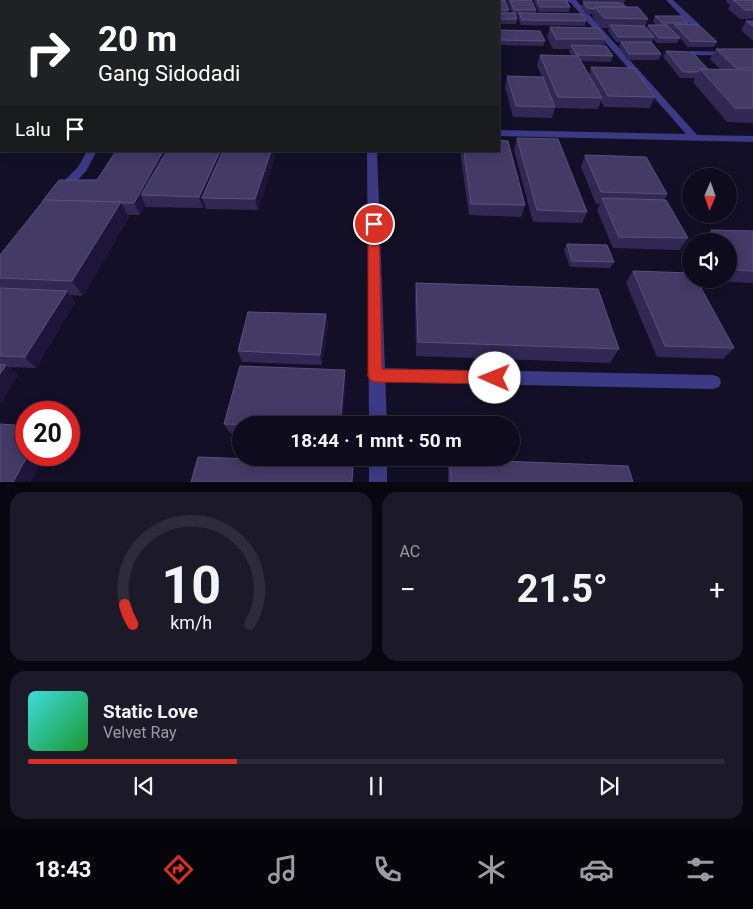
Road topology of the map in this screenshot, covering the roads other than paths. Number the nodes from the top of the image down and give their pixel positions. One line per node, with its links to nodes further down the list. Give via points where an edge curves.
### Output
1 (566, 0): 7 (street, via 573,1)
2 (669, 0): 3 (street)
3 (696, 26)
4 (694, 53): 5 (street)
5 (753, 54)
6 (500, 133): 7 (street)
7 (694, 138): 8 (street)
8 (753, 139)
9 (91, 152): 11 (street, via 82,169)
10 (372, 152): 12 (street)
11 (50, 202)
12 (375, 375): 13 (street); 14 (street)
13 (713, 382)
14 (377, 416)
15 (378, 466): 16 (street)
16 (378, 482)

